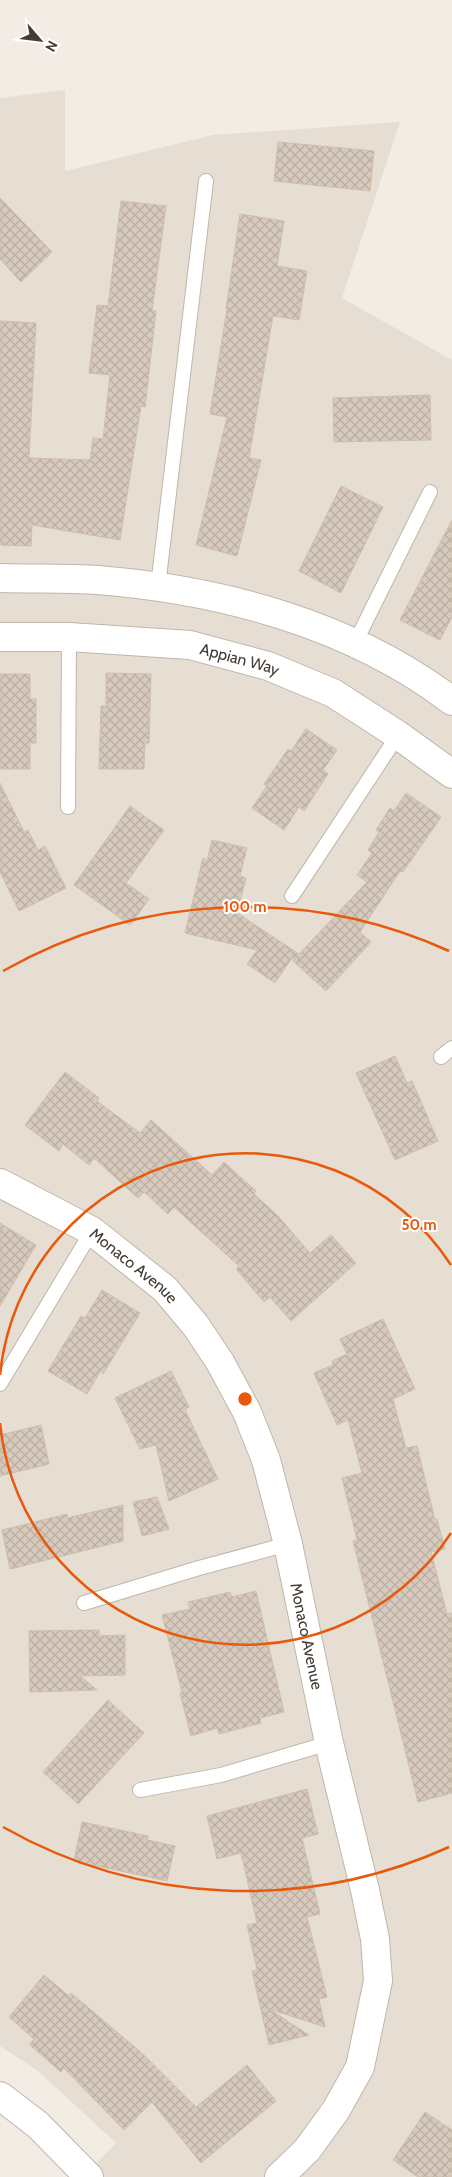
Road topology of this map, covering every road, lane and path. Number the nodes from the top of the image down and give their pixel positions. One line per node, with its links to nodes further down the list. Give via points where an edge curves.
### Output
1 (206, 181): 4 (lane)
2 (430, 492): 7 (lane)
3 (0, 578): 4 (street, via 97,580)
4 (158, 586): 7 (street, via 254,606)
5 (69, 637): 6 (street, Appian Way); 9 (street, Appian Way, via 190,645 268,666 333,693); 11 (lane)
6 (0, 638)
7 (355, 643): 8 (street)
8 (452, 701)
9 (398, 735): 10 (street, Appian Way); 12 (lane)
10 (452, 774)
11 (68, 807)
12 (292, 896)
13 (452, 1048): 14 (lane)
14 (441, 1057)
15 (0, 1183): 16 (street, Monaco Avenue)
16 (92, 1231): 17 (lane); 18 (street, Monaco Avenue, via 164,1290 196,1326 220,1362 247,1412 266,1460)
17 (0, 1384)
18 (288, 1544): 19 (lane); 20 (street, Monaco Avenue)
19 (84, 1603)
20 (329, 1743): 21 (lane, via 221,1775); 24 (street, Monaco Avenue, via 375,1939 378,1981 360,2066 330,2118 306,2150)
21 (140, 1790)
22 (0, 2096): 23 (street, via 38,2125)
23 (89, 2177)
24 (279, 2177)

